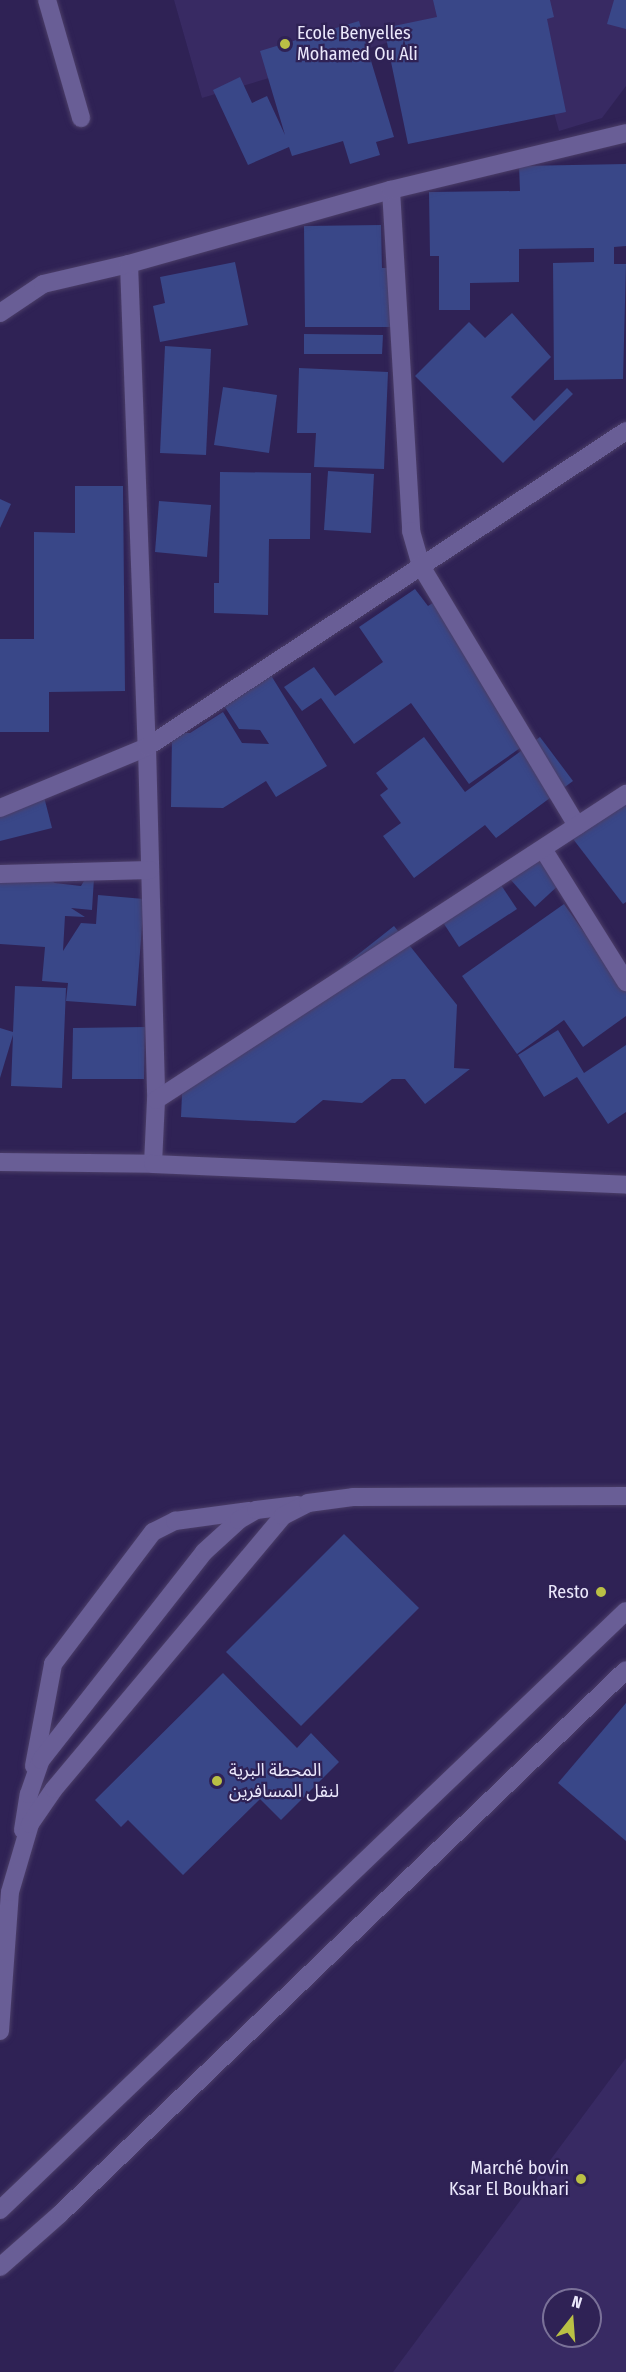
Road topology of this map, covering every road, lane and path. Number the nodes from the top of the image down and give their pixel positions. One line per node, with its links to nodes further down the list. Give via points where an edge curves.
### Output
1 (47, 0): 2 (street)
2 (81, 118)
3 (626, 133): 4 (street)
4 (391, 190): 5 (street); 8 (street, via 411,531)
5 (129, 264): 6 (street, via 43,284); 9 (street)
6 (0, 313)
7 (626, 431): 8 (street)
8 (421, 566): 9 (street); 12 (street)
9 (147, 747): 11 (street); 14 (street)
10 (626, 794): 12 (street)
11 (0, 808)
12 (577, 826): 13 (street)
13 (543, 849): 16 (street); 17 (street)
14 (150, 870): 15 (street); 17 (street)
15 (0, 874)
16 (626, 982)
17 (156, 1100): 19 (street)
18 (0, 1162): 19 (street)
19 (153, 1164): 20 (street)
20 (626, 1185)
21 (626, 1496): 22 (street, via 353,1497)
22 (308, 1503): 23 (street); 27 (street, via 283,1516 54,1789 30,1824)
23 (256, 1510): 26 (street, via 204,1552 41,1760); 26 (street, via 175,1521 153,1532 53,1664)
24 (626, 1611): 29 (street)
25 (626, 1670): 30 (street, via 59,2215)
26 (29, 1794): 27 (street)
27 (19, 1853): 28 (street, via 10,1892)
28 (0, 2031)
29 (0, 2210)
30 (0, 2267)

